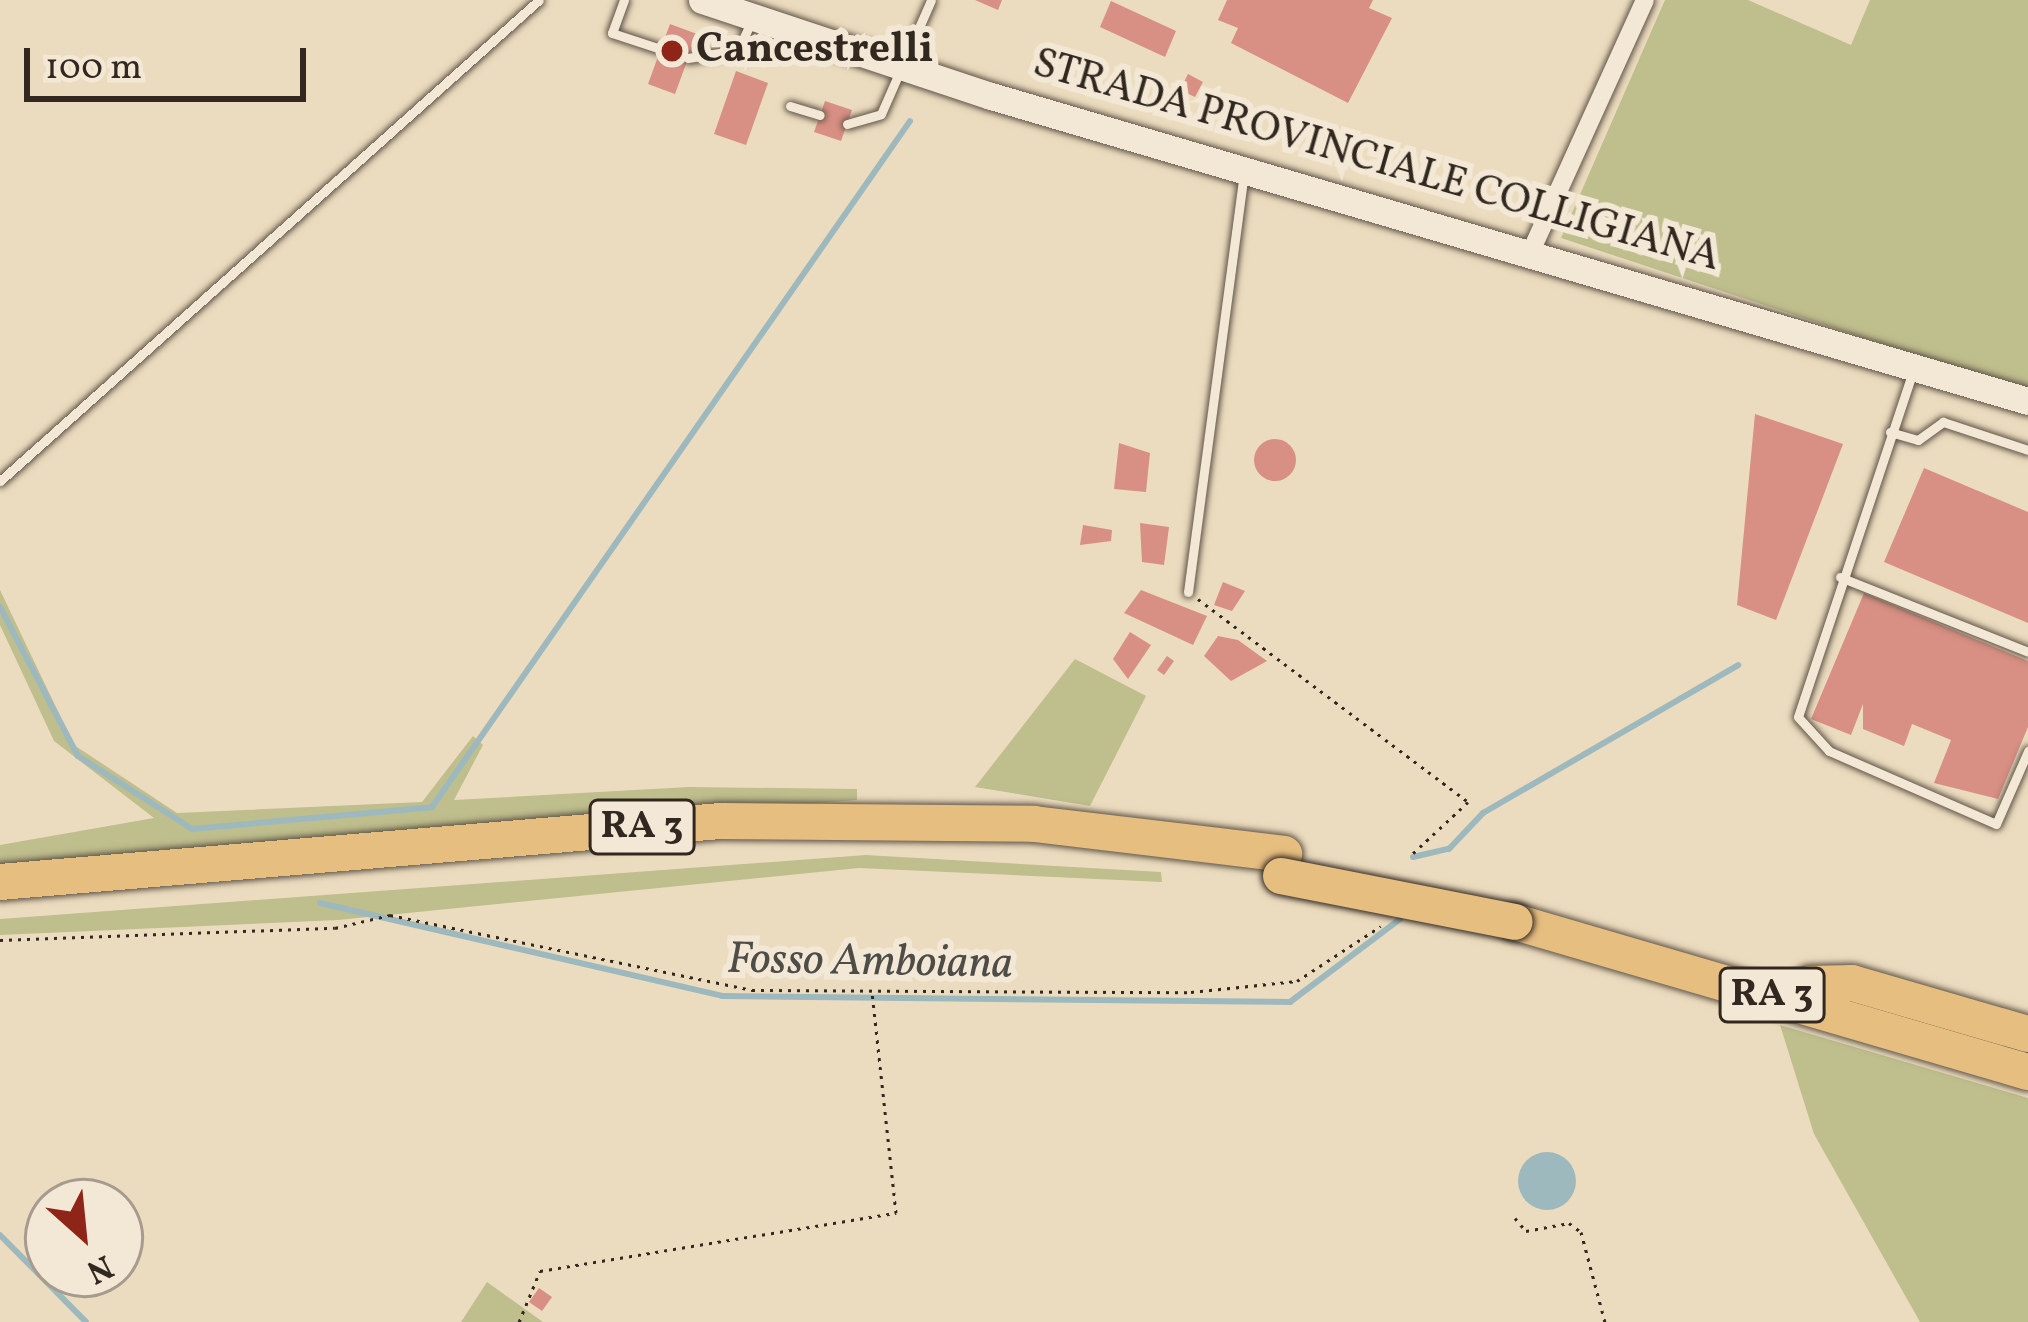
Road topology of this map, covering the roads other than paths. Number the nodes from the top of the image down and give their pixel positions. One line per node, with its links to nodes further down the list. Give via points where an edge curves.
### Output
1 (538, 0): 19 (lane)
2 (624, 0): 7 (lane, via 612,33)
3 (702, 0): 6 (main road, STRADA PROVINCIALE COLLIGIANA)
4 (931, 0): 9 (lane)
5 (1645, 0): 14 (street)
6 (753, 18): 8 (lane, via 738,50); 9 (main road, STRADA PROVINCIALE COLLIGIANA)
7 (661, 49)
8 (688, 58)
9 (902, 68): 12 (lane, via 877,119); 13 (main road, STRADA PROVINCIALE COLLIGIANA)
10 (790, 106): 11 (lane)
11 (820, 116)
12 (847, 124)
13 (1244, 170): 14 (main road, STRADA PROVINCIALE COLLIGIANA); 21 (lane)
14 (1532, 249): 15 (main road, STRADA PROVINCIALE COLLIGIANA)
15 (1917, 363): 16 (main road, STRADA PROVINCIALE COLLIGIANA); 17 (lane)
16 (2028, 401)
17 (1890, 432): 18 (lane, via 1918,440 1943,422); 20 (lane)
18 (2028, 450)
19 (0, 481)
20 (1840, 577): 22 (lane); 23 (lane, via 1798,700 1813,741 1996,824)
21 (1188, 592)
22 (2028, 652)
23 (2028, 751)
24 (1283, 865): 25 (highway, RA 3, via 1034,824 722,821); 26 (highway, RA 3, via 822,839); 27 (highway, RA 3)
25 (0, 882)
26 (0, 906)
27 (1516, 912): 28 (highway, RA 3); 29 (highway, RA 3)
28 (1810, 984): 30 (highway, via 1852,982); 31 (highway, RA 3)
29 (1757, 991): 32 (highway, RA 3); 33 (highway, via 1826,1024)
30 (2028, 1034)
31 (2028, 1049)
32 (2028, 1072)
33 (2028, 1086)

